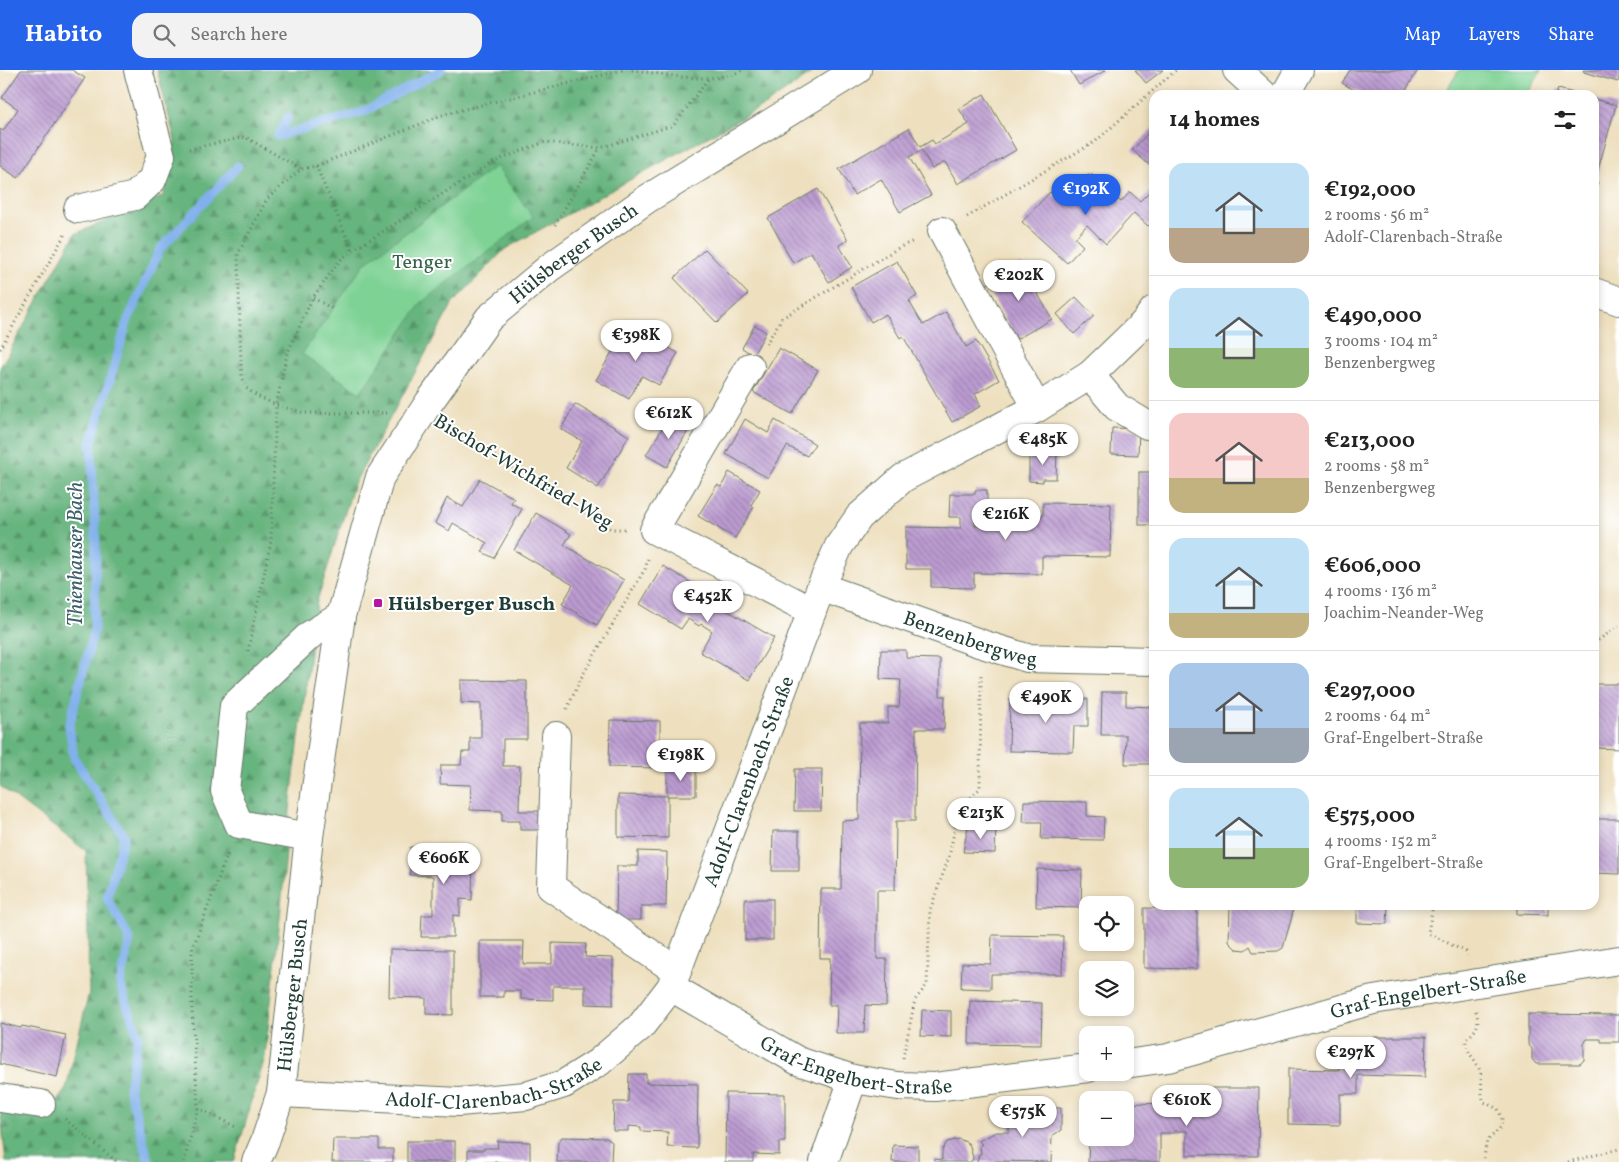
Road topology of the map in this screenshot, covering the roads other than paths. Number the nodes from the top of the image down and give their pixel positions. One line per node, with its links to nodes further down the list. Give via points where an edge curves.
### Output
1 (138, 70): 7 (street, via 161,156 152,180 135,196)
2 (857, 70): 17 (street, Hülsberger Busch, via 646,199 549,268 489,318 380,477)
3 (1237, 70): 5 (street)
4 (1299, 70): 6 (street)
5 (1259, 90)
6 (1288, 90)
7 (78, 209)
8 (942, 232): 14 (street)
9 (1599, 294): 10 (street)
10 (1619, 301)
11 (1149, 317): 13 (street, Adolf-Clarenbach-Straße)
12 (750, 367): 16 (street, via 654,530)
13 (1090, 375): 14 (street, Adolf-Clarenbach-Straße); 15 (street, via 1117,407)
14 (1037, 408): 16 (street, Adolf-Clarenbach-Straße, via 903,478 859,517 839,546)
15 (1147, 425)
16 (817, 599): 18 (street, Benzenbergweg, via 1027,658); 22 (street, Adolf-Clarenbach-Straße)
17 (341, 616): 20 (street, Hülsberger Busch); 20 (street, via 310,635 234,706 224,791 239,824)
18 (1149, 661)
19 (556, 736): 22 (street, Graf-Engelbert-Straße, via 551,887)
20 (309, 837): 26 (street, Hülsberger Busch)
21 (1619, 960): 23 (street, Graf-Engelbert-Straße, via 1373,1000 1168,1058)
22 (674, 979): 25 (street, Graf-Engelbert-Straße, via 798,1061); 26 (street, Adolf-Clarenbach-Straße, via 642,1026 599,1062 564,1084 526,1096 459,1102)
23 (1134, 1063)
24 (1079, 1069): 25 (street, Graf-Engelbert-Straße, via 934,1087 898,1086)
25 (853, 1079): 30 (street)
26 (281, 1093): 29 (street, Hülsberger Busch)
27 (0, 1098): 28 (street)
28 (41, 1104)
29 (261, 1151)
30 (824, 1162)

